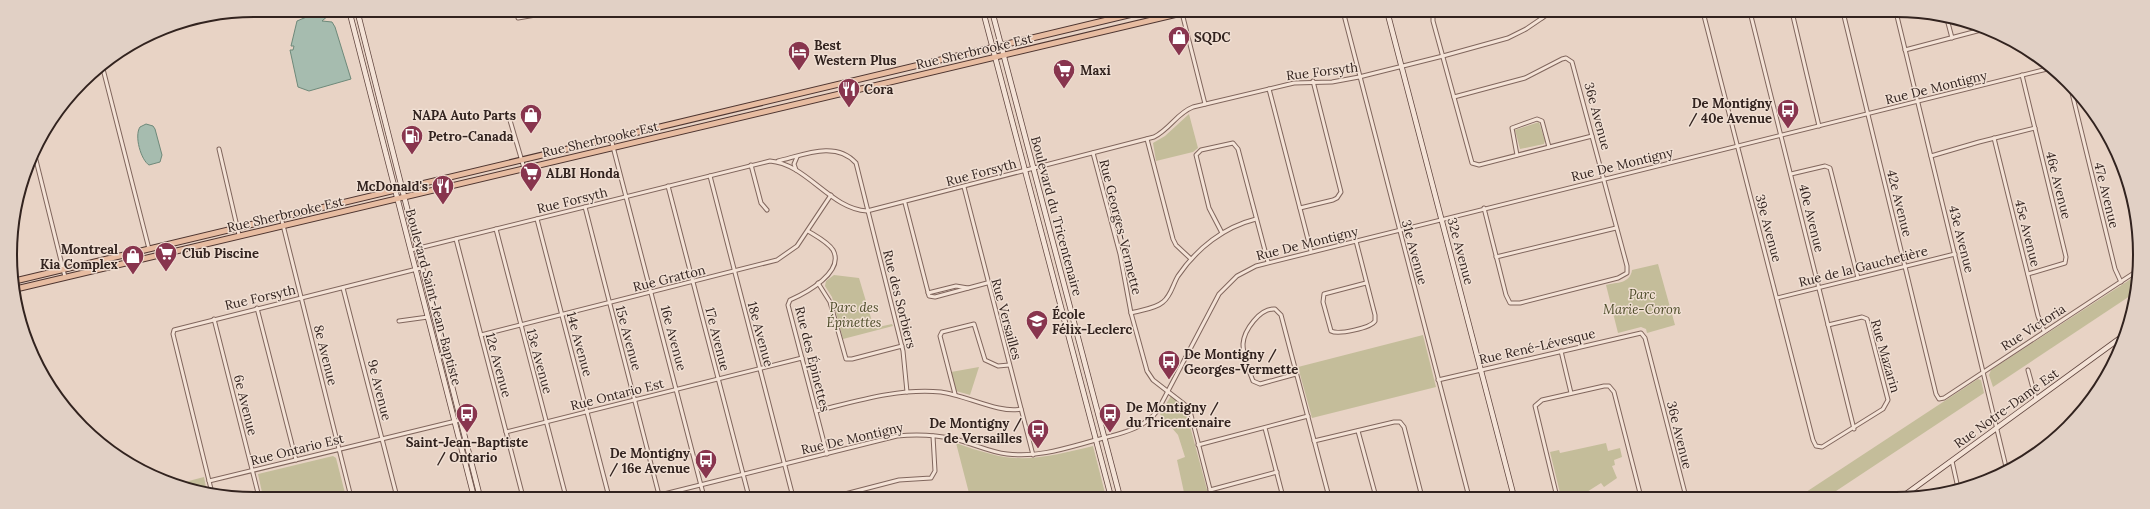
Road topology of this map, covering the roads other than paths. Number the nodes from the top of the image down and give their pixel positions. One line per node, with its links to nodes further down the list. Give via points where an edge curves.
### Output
1 (358, 17): 19 (street); 42 (street, Boulevard Saint-Jean-Baptiste)
2 (524, 17): 17 (street)
3 (985, 17): 27 (street, Boulevard du Tricentenaire)
4 (993, 17): 26 (street, Boulevard du Tricentenaire)
5 (1120, 17): 22 (main road, Rue Sherbrooke Est)
6 (1127, 17): 21 (main road)
7 (1162, 17): 21 (main road, Rue Sherbrooke Est)
8 (1183, 17): 49 (street)
9 (1344, 17): 37 (street, 31e Avenue)
10 (1389, 17): 32 (street, 32e Avenue)
11 (1434, 17): 30 (street)
12 (1704, 17): 65 (street, 39e Avenue)
13 (1751, 17): 59 (street, 40e Avenue)
14 (1793, 17): 57 (street)
15 (1844, 17): 54 (street, 42e Avenue)
16 (1897, 17): 28 (street, 43e Avenue)
17 (518, 18)
18 (1542, 18): 30 (street, Rue Forsyth, via 1508,38)
19 (352, 19): 43 (street, Boulevard Saint-Jean-Baptiste)
20 (1948, 23): 24 (street)
21 (1125, 26): 25 (main road, Rue Sherbrooke Est)
22 (1075, 28): 25 (main road); 26 (main road, Rue Sherbrooke Est)
23 (1976, 31): 24 (street)
24 (1952, 38): 28 (street)
25 (1069, 40): 29 (main road, Rue Sherbrooke Est)
26 (1000, 46): 27 (main road, Rue Sherbrooke Est); 29 (street, Boulevard du Tricentenaire)
27 (993, 47): 31 (street, Boulevard du Tricentenaire); 35 (main road, Rue Sherbrooke Est)
28 (1905, 50): 47 (street, 43e Avenue)
29 (1003, 56): 31 (main road, Rue Sherbrooke Est); 81 (street, Boulevard du Tricentenaire)
30 (1443, 56): 32 (street, Rue Forsyth); 46 (street)
31 (995, 58): 40 (main road, Rue Sherbrooke Est); 84 (street, Boulevard du Tricentenaire)
32 (1401, 66): 37 (street, Rue Forsyth); 107 (street, 32e Avenue)
33 (2044, 69): 36 (street, Rue De Montigny)
34 (104, 71): 123 (street)
35 (883, 74): 39 (main road, Rue Sherbrooke Est); 40 (main road)
36 (2022, 75): 47 (street, Rue De Montigny); 58 (street, 46e Avenue)
37 (1359, 77): 38 (street, Rue Forsyth, via 1338,81); 112 (street, 31e Avenue)
38 (1313, 81): 41 (street, Rue Forsyth); 99 (street, via 1341,192 1333,200)
39 (847, 82): 44 (main road); 48 (main road, Rue Sherbrooke Est)
40 (885, 84): 44 (main road, Rue Sherbrooke Est)
41 (1269, 89): 49 (street, Rue Forsyth); 99 (street)
42 (376, 90): 43 (street); 50 (street, Boulevard Saint-Jean-Baptiste)
43 (370, 92): 51 (street, Boulevard Saint-Jean-Baptiste)
44 (850, 92): 53 (main road, Rue Sherbrooke Est)
45 (2073, 97): 141 (street, 47e Avenue, via 2115,269)
46 (1454, 98): 60 (street, 36e Avenue, via 1521,80 1566,58 1574,65); 72 (street, via 1474,165)
47 (1918, 102): 54 (street, Rue De Montigny); 73 (street, 43e Avenue)
48 (754, 104): 52 (main road, Rue Sherbrooke Est); 53 (main road)
49 (1205, 104): 63 (street, Rue Forsyth, via 1186,110 1164,131)
50 (381, 109): 51 (street); 91 (street, Boulevard Saint-Jean-Baptiste)
51 (374, 111): 91 (street, Boulevard Saint-Jean-Baptiste)
52 (718, 113): 56 (main road); 61 (main road, Rue Sherbrooke Est)
53 (756, 114): 56 (main road, Rue Sherbrooke Est)
54 (1867, 114): 57 (street, Rue De Montigny); 131 (street, 42e Avenue)
55 (509, 117): 75 (street)
56 (721, 122): 67 (main road, Rue Sherbrooke Est)
57 (1819, 126): 59 (street, Rue De Montigny)
58 (2034, 128): 62 (street); 135 (street, 46e Avenue, via 2066,258 2065,263 2060,266)
59 (1781, 135): 65 (street, Rue De Montigny); 85 (street, 40e Avenue)
60 (1592, 136): 66 (street); 88 (street, 36e Avenue)
61 (611, 138): 64 (main road, Rue Sherbrooke Est); 67 (street, 16e Avenue)
62 (1994, 138): 73 (street); 135 (street, 45e Avenue)
63 (1147, 139): 70 (street, Rue Forsyth); 129 (street, via 1173,239)
64 (582, 145): 69 (main road, Rue Sherbrooke Est); 71 (main road)
65 (1737, 146): 88 (street, Rue De Montigny); 150 (street, 39e Avenue)
66 (1549, 147): 72 (street); 72 (street, via 1542,121 1537,119 1512,128)
67 (614, 148): 71 (main road, Rue Sherbrooke Est); 93 (street, 16e Avenue)
68 (219, 150): 109 (street)
69 (556, 151): 75 (main road, Rue Sherbrooke Est); 76 (main road)
70 (1093, 153): 81 (street, Rue Forsyth); 153 (street, Rue Georges-Vermette, via 1120,254)
71 (585, 154): 76 (main road, Rue Sherbrooke Est)
72 (1517, 155)
73 (1931, 156): 126 (street, 43e Avenue)
74 (797, 157): 78 (street, Rue Forsyth); 83 (street, via 794,164); 102 (street, Rue des Sorbiers, via 826,151 838,151 850,156 856,163)
75 (522, 160): 80 (street); 82 (main road, Rue Sherbrooke Est)
76 (558, 160): 80 (main road, Rue Sherbrooke Est)
77 (36, 161): 133 (street)
78 (777, 161): 79 (street, Rue Forsyth); 83 (street)
79 (751, 165): 86 (street, Rue Forsyth); 101 (street, via 761,203)
80 (524, 168): 87 (main road, Rue Sherbrooke Est)
81 (1034, 169): 84 (street, Rue Forsyth); 195 (street, Boulevard du Tricentenaire)
82 (477, 170): 87 (main road); 91 (main road, Rue Sherbrooke Est)
83 (797, 171): 92 (street)
84 (1025, 171): 90 (street, Rue Forsyth); 197 (street, Boulevard du Tricentenaire)
85 (1791, 174): 138 (street, via 1825,166 1830,168); 145 (street, 40e Avenue)
86 (710, 176): 89 (street, Rue Forsyth); 134 (street, 18e Avenue)
87 (479, 178): 94 (main road, Rue Sherbrooke Est)
88 (1604, 179): 100 (street, Rue De Montigny); 110 (street, 36e Avenue)
89 (668, 186): 93 (street, Rue Forsyth); 140 (street, 17e Avenue)
90 (964, 188): 96 (street, Rue Forsyth); 142 (street, Rue Versailles)
91 (398, 189): 94 (street, Boulevard Saint-Jean-Baptiste); 95 (street, Boulevard Saint-Jean-Baptiste); 97 (main road, Rue Sherbrooke Est)
92 (831, 195): 102 (street, via 852,208); 113 (street, Rue Gratton)
93 (626, 196): 98 (street, Rue Forsyth); 148 (street, 16e Avenue)
94 (403, 198): 95 (main road, Rue Sherbrooke Est); 122 (street, Boulevard Saint-Jean-Baptiste)
95 (397, 199): 103 (main road, Rue Sherbrooke Est); 124 (street, Boulevard Saint-Jean-Baptiste)
96 (905, 202): 102 (street, Rue Forsyth); 142 (street, via 929,296)
97 (333, 204): 103 (main road); 104 (main road, Rue Sherbrooke Est)
98 (585, 207): 105 (street, Rue Forsyth); 151 (street, 15e Avenue)
99 (1300, 208): 125 (street)
100 (1484, 208): 107 (street, Rue De Montigny); 127 (street)
101 (767, 210)
102 (868, 212): 164 (street, Rue des Sorbiers)
103 (335, 213): 108 (main road, Rue Sherbrooke Est)
104 (281, 217): 108 (street, 8e Avenue); 109 (main road, Rue Sherbrooke Est)
105 (537, 219): 111 (street, Rue Forsyth); 154 (street, 14e Avenue)
106 (1256, 219): 114 (street); 114 (street, via 1236,145 1201,150 1197,153 1196,159 1209,208); 130 (street)
107 (1441, 219): 112 (street, Rue De Montigny); 169 (street, 32e Avenue)
108 (283, 225): 116 (main road, Rue Sherbrooke Est); 149 (street, 8e Avenue)
109 (238, 228): 115 (main road, Rue Sherbrooke Est); 116 (street)
110 (1616, 228): 127 (street); 127 (street, 36e Avenue, via 1628,270 1625,276 1515,304 1510,303 1508,299)
111 (496, 229): 118 (street, Rue Forsyth); 158 (street, 13e Avenue)
112 (1398, 230): 119 (street, Rue De Montigny); 174 (street, 31e Avenue)
113 (808, 231): 134 (street, Rue Gratton, via 785,257); 144 (street, Rue des Épinettes, via 828,244 835,256 833,268)
114 (1222, 233): 129 (street, via 1202,247)
115 (212, 234): 117 (main road, Rue Sherbrooke Est); 120 (main road)
116 (239, 235): 120 (main road, Rue Sherbrooke Est)
117 (195, 238): 121 (main road); 123 (main road, Rue Sherbrooke Est)
118 (456, 239): 122 (street, Rue Forsyth); 162 (street, 12e Avenue)
119 (1356, 240): 125 (street, Rue De Montigny); 143 (street)
120 (215, 241): 121 (main road, Rue Sherbrooke Est)
121 (196, 246): 128 (main road, Rue Sherbrooke Est)
122 (416, 248): 124 (street, Rue Forsyth); 132 (street, Boulevard Saint-Jean-Baptiste)
123 (149, 249): 128 (main road); 133 (main road, Rue Sherbrooke Est)
124 (411, 250): 132 (street, Boulevard Saint-Jean-Baptiste)
125 (1311, 251): 130 (street, Rue De Montigny)
126 (1955, 254): 131 (street, Rue de la Gauchetière); 171 (street, 43e Avenue)
127 (1496, 257)
128 (151, 258): 137 (main road, Rue Sherbrooke Est)
129 (1191, 259): 153 (street, via 1164,302)
130 (1268, 262): 176 (street, Rue De Montigny, via 1237,276 1219,294)
131 (1905, 266): 138 (street, Rue de la Gauchetière); 180 (street, 42e Avenue)
132 (419, 269): 147 (street, Rue Forsyth); 155 (street, Boulevard Saint-Jean-Baptiste)
133 (64, 270): 137 (street); 139 (main road, Rue Sherbrooke Est)
134 (734, 272): 140 (street, Rue Gratton); 168 (street, 18e Avenue)
135 (2028, 274): 160 (street, 45e Avenue)
136 (2132, 275): 141 (street, Rue Victoria)
137 (65, 277): 146 (main road, Rue Sherbrooke Est)
138 (1858, 278): 145 (street, Rue de la Gauchetière)
139 (19, 280)
140 (693, 282): 148 (street, Rue Gratton); 173 (street, 17e Avenue)
141 (2121, 282): 160 (street, Rue Victoria)
142 (988, 283): 167 (street, Rue Versailles)
143 (1366, 283): 143 (street, via 1375,315 1374,323 1339,333 1331,331 1323,302 1324,294)
144 (818, 284): 164 (street, via 830,302 846,359); 166 (street, Rue des Épinettes, via 788,302)
145 (1819, 287): 150 (street, Rue de la Gauchetière); 159 (street, 40e Avenue)
146 (20, 288)
147 (343, 288): 149 (street, Rue Forsyth); 196 (street, 9e Avenue)
148 (651, 292): 151 (street, Rue Gratton); 175 (street, 16e Avenue)
149 (301, 298): 152 (street, Rue Forsyth); 201 (street, 8e Avenue)
150 (1777, 298): 200 (street, 39e Avenue, via 1813,440)
151 (609, 303): 154 (street, Rue Gratton); 182 (street, 15e Avenue)
152 (257, 308): 156 (street, Rue Forsyth); 204 (street)
153 (1131, 313): 176 (street, Rue Georges-Vermette, via 1146,371 1153,380)
154 (562, 314): 158 (street, Rue Gratton); 184 (street, 14e Avenue)
155 (431, 317): 157 (street); 187 (street, Boulevard Saint-Jean-Baptiste)
156 (214, 319): 208 (street, 6e Avenue); 211 (street, Rue Forsyth, via 174,330 172,334)
157 (399, 321)
158 (521, 325): 162 (street, Rue Gratton); 188 (street, 13e Avenue)
159 (1828, 325): 191 (street, 40e Avenue); 191 (street, Rue Mazarin, via 1862,317 1867,319 1888,396 1886,406)
160 (2044, 332): 171 (street, Rue Victoria)
161 (1641, 333): 165 (street, Rue René-Lévesque); 243 (street, 36e Avenue, via 1645,338)
162 (481, 335): 193 (street, 12e Avenue)
163 (2117, 341): 181 (street, Rue Notre-Dame Est)
164 (902, 346): 177 (street, Rue des Sorbiers)
165 (1561, 351): 169 (street, Rue René-Lévesque); 179 (street)
166 (802, 358): 168 (street, Rue Ontario Est); 185 (street, Rue des Épinettes)
167 (1009, 365): 178 (street, via 998,366 985,360 974,324 942,332 940,336); 183 (street, Rue Versailles)
168 (760, 369): 173 (street, Rue Ontario Est); 206 (street, 18e Avenue)
169 (1480, 370): 174 (street, Rue René-Lévesque); 240 (street, 32e Avenue)
170 (2028, 370): 181 (street)
171 (1984, 372): 180 (street, Rue Victoria); 190 (street, 43e Avenue)
172 (1296, 374): 172 (street, via 1281,315 1275,308 1268,309 1255,320 1244,341 1253,381 1260,384); 186 (street)
173 (718, 379): 175 (street, Rue Ontario Est); 210 (street, 17e Avenue)
174 (1438, 380): 239 (street, 31e Avenue)
175 (677, 389): 182 (street, Rue Ontario Est); 213 (street, 16e Avenue)
176 (1169, 391): 195 (street, Rue De Montigny, via 1158,410 1147,422); 199 (street, Rue Georges-Vermette, via 1190,411)
177 (906, 392): 178 (street); 185 (street, via 866,398)
178 (955, 394): 183 (street, via 1000,408)
179 (1571, 394): 241 (street, via 1542,400 1535,406); 242 (street, via 1604,386 1612,388)
180 (1939, 399)
181 (2036, 399): 190 (street, Rue Notre-Dame Est)
182 (635, 400): 184 (street, Rue Ontario Est); 226 (street, 15e Avenue)
183 (1021, 409): 203 (street, Rue Versailles)
184 (587, 412): 188 (street, Rue Ontario Est); 225 (street, 14e Avenue)
185 (816, 412): 202 (street, Rue des Épinettes)
186 (1308, 416): 189 (street); 198 (street)
187 (458, 421): 196 (street, Rue Ontario Est); 221 (street, Boulevard Saint-Jean-Baptiste); 222 (street, Boulevard Saint-Jean-Baptiste)
188 (546, 422): 193 (street, Rue Ontario Est); 224 (street, 13e Avenue)
189 (1265, 428): 199 (street); 209 (street)
190 (1997, 428): 205 (street, Rue Notre-Dame Est); 207 (street, 43e Avenue)
191 (1854, 429): 200 (street, Rue Mazarin, via 1828,445)
192 (1358, 431): 198 (street); 237 (street); 238 (street, via 1394,422 1402,424)
193 (506, 432): 223 (street, 12e Avenue)
194 (933, 436): 202 (street, Rue De Montigny, via 897,436); 203 (street, Rue De Montigny, via 955,439 1008,454); 231 (street, via 935,470 931,478 892,481)
195 (1105, 438): 197 (street, Rue De Montigny); 215 (street, Boulevard du Tricentenaire)
196 (382, 439): 201 (street, Rue Ontario Est); 220 (street, 9e Avenue)
197 (1096, 440): 203 (street, Rue De Montigny, via 1059,451); 232 (street, Boulevard du Tricentenaire)
198 (1314, 441): 236 (street)
199 (1198, 445): 216 (street, Rue Georges-Vermette)
200 (1819, 447)
201 (339, 450): 204 (street, Rue Ontario Est); 219 (street, 8e Avenue)
202 (827, 454): 206 (street, Rue De Montigny)
203 (1033, 455)
204 (296, 460): 208 (street, Rue Ontario Est)
205 (1952, 461): 212 (street); 217 (street, Rue Notre-Dame Est)
206 (784, 464): 210 (street, Rue De Montigny); 230 (street, 18e Avenue)
207 (2006, 465)
208 (252, 471): 211 (street, Rue Ontario Est); 218 (street, 6e Avenue)
209 (1277, 472): 216 (street); 235 (street)
210 (743, 474): 213 (street, Rue De Montigny); 229 (street, 17e Avenue)
211 (209, 481): 214 (street)
212 (1957, 484)
213 (701, 485): 227 (street, Rue De Montigny); 228 (street, 16e Avenue)
214 (211, 487)
215 (1118, 489): 233 (street); 234 (street, Boulevard du Tricentenaire)
216 (1210, 490)
217 (1910, 491)
218 (258, 492)
219 (350, 492)
220 (396, 492)
221 (473, 492)
222 (479, 492)
223 (522, 492)
224 (565, 492)
225 (609, 492)
226 (658, 492)
227 (674, 492)
228 (703, 492)
229 (748, 492)
230 (792, 492)
231 (852, 492)
232 (1109, 492)
233 (1113, 492)
234 (1119, 492)
235 (1282, 492)
236 (1328, 492)
237 (1375, 492)
238 (1421, 492)
239 (1467, 492)
240 (1513, 492)
241 (1556, 492)
242 (1640, 492)
243 (1685, 492)

